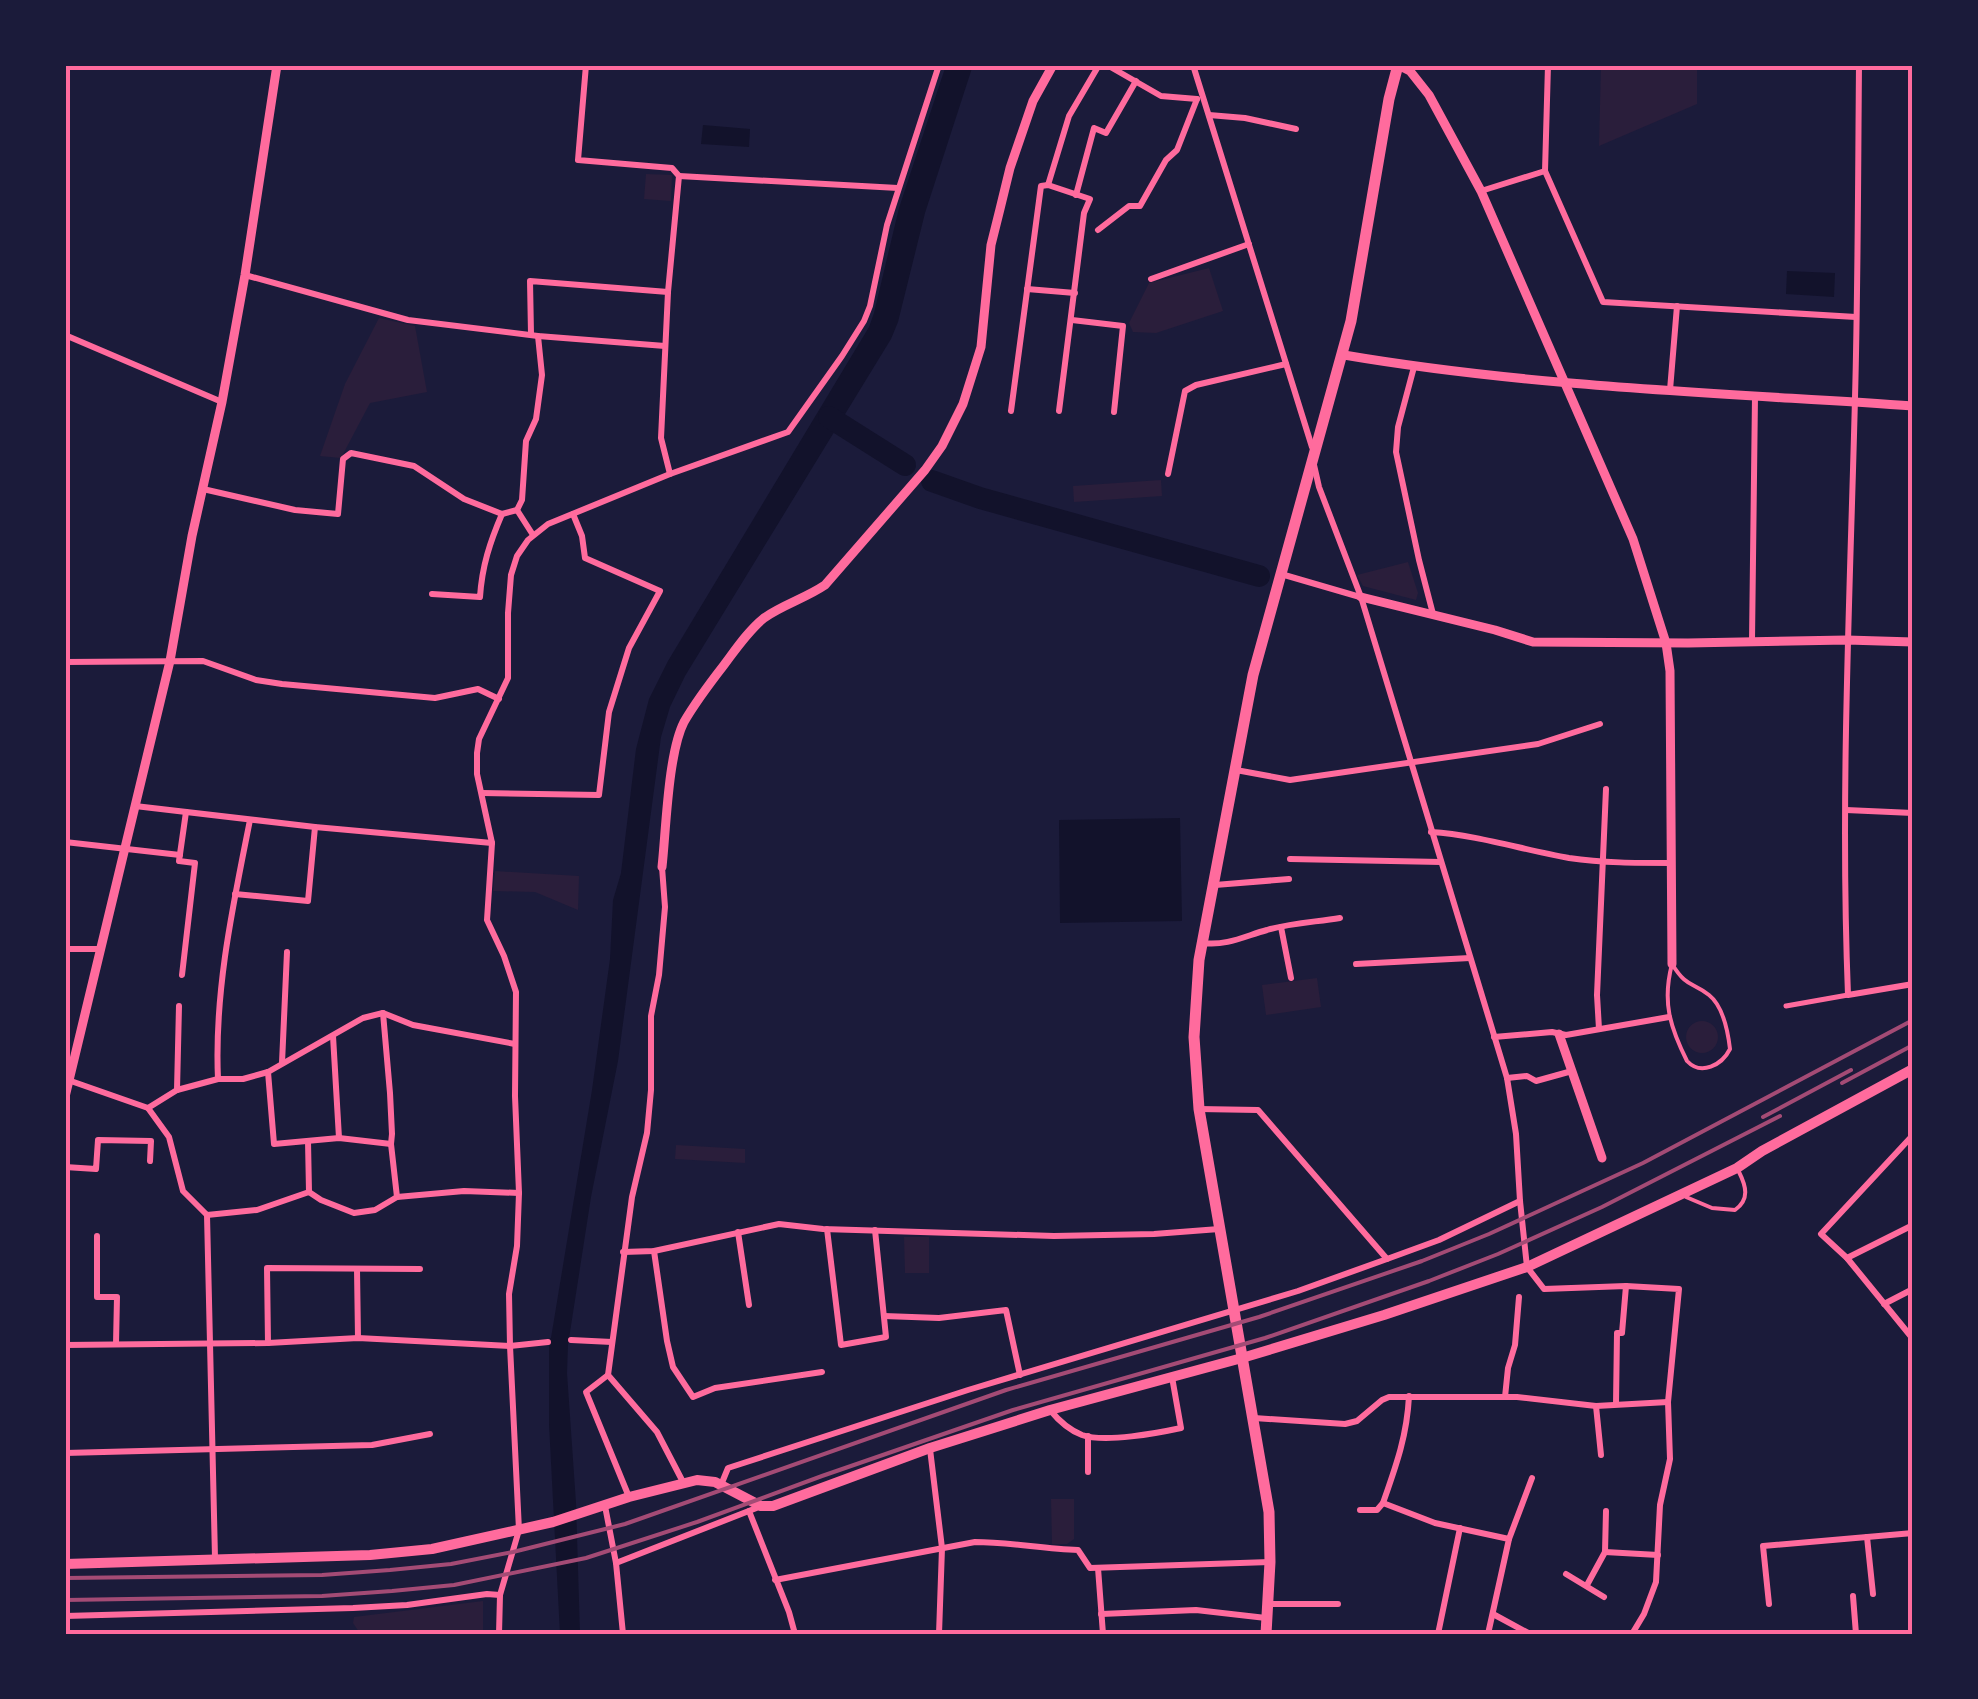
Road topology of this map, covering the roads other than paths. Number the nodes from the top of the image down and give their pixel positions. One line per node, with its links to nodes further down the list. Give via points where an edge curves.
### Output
1 (277, 65): 23 (street)
2 (586, 65): 16 (street, via 578,160 672,168)
3 (940, 65): 18 (street)
4 (1053, 65): 85 (street, via 1010,168 990,246 981,347 963,404 925,470 825,585 766,616 683,724)
5 (1099, 65): 17 (street, via 1069,116)
6 (1107, 65): 11 (street)
7 (1193, 65): 12 (street)
8 (1398, 65): 19 (street, via 1429,94); 34 (main road)
9 (1548, 65): 15 (street)
10 (1859, 65): 29 (street)
11 (1136, 82): 12 (street, via 1161,96); 20 (street, via 1106,133 1094,128)
12 (1200, 99): 13 (street); 21 (street, via 1140,206 1129,206)
13 (1209, 116): 14 (street); 22 (street)
14 (1296, 129)
15 (1545, 171): 19 (street); 28 (street, via 1602,302)
16 (679, 176): 18 (street); 26 (street)
17 (1048, 185): 20 (street); 25 (street, via 1041,186)
18 (898, 188): 47 (street, via 864,321 788,432)
19 (1481, 191): 37 (street)
20 (1076, 195): 27 (street, via 1090,200)
21 (1098, 230)
22 (1249, 244): 24 (street); 35 (street)
23 (245, 275): 32 (street, via 408,320); 40 (street)
24 (1151, 279)
25 (1028, 289): 27 (street); 43 (street)
26 (668, 292): 32 (street, via 530,281); 33 (street)
27 (1075, 293): 30 (street)
28 (1677, 306): 29 (street); 38 (street)
29 (1856, 317): 41 (street)
30 (1072, 320): 44 (street); 45 (street, via 1122,326)
31 (65, 335): 40 (street)
32 (534, 335): 33 (street); 50 (street, via 542,375)
33 (665, 346): 47 (street, via 661,438)
34 (1344, 355): 36 (street); 46 (main road)
35 (1286, 364): 46 (street); 48 (street, via 1185,391)
36 (1414, 367): 37 (street); 57 (street, via 1396,452)
37 (1564, 382): 38 (street); 61 (street, via 1633,538)
38 (1670, 390): 39 (street)
39 (1755, 396): 41 (street); 59 (street)
40 (222, 402): 49 (street)
41 (1855, 402): 42 (street); 58 (street)
42 (1913, 406)
43 (1011, 411)
44 (1059, 411)
45 (1114, 412)
46 (1312, 455): 54 (main road); 56 (street)
47 (670, 474): 52 (street)
48 (1168, 474)
49 (203, 488): 51 (street, via 338,514 343,460 351,453 414,466 464,500); 63 (street)
50 (517, 510): 51 (street); 53 (street)
51 (502, 514): 55 (street, via 486,551 480,597)
52 (573, 514): 53 (street); 69 (street, via 585,558 660,591 629,648 609,712 599,795)
53 (533, 535): 64 (street, via 511,575 508,678)
54 (1280, 574): 56 (street); 67 (main road)
55 (432, 594)
56 (1361, 597): 57 (street); 66 (street)
57 (1433, 614): 61 (street, via 1533,642)
58 (1847, 640): 59 (street); 60 (street); 71 (street)
59 (1752, 641): 61 (street)
60 (1913, 642)
61 (1666, 643): 84 (street)
62 (65, 662): 63 (street)
63 (170, 662): 64 (street, via 203,661 282,684 436,698 478,689); 70 (street)
64 (498, 700): 69 (street, via 479,738)
65 (1600, 724): 66 (street, via 1538,744)
66 (1410, 764): 67 (street, via 1290,780); 76 (street)
67 (1236, 770): 87 (main road)
68 (1606, 790): 83 (street)
69 (482, 793): 78 (street)
70 (134, 806): 72 (street); 79 (street)
71 (1846, 810): 73 (street); 101 (street)
72 (186, 812): 74 (street); 80 (street)
73 (1913, 813)
74 (250, 820): 75 (street); 88 (street)
75 (315, 826): 78 (street); 88 (street, via 308,901)
76 (1432, 832): 82 (street); 83 (street)
77 (65, 842): 79 (street)
78 (492, 843): 110 (street, via 487,920 516,992)
79 (124, 848): 80 (street); 93 (street)
80 (180, 855): 98 (street, via 179,861 194,863)
81 (1290, 858): 82 (street)
82 (1442, 862): 95 (street)
83 (1603, 863): 84 (street); 106 (street)
84 (1672, 864): 97 (street)
85 (662, 868): 143 (street, via 665,908 651,1016 647,1134)
86 (1289, 879): 87 (street)
87 (1215, 885): 91 (main road)
88 (235, 894): 117 (street, via 219,1005)
89 (1340, 918): 90 (street)
90 (1282, 927): 91 (street); 99 (street)
91 (1203, 944): 121 (main road, via 1194,1037)
92 (65, 948): 93 (street)
93 (100, 950): 116 (street)
94 (287, 952): 111 (street)
95 (1470, 958): 96 (street); 109 (street)
96 (1356, 964)
97 (1672, 964): 105 (lane); 105 (lane, via 1682,980 1712,996 1728,1053 1706,1068 1692,1066)
98 (182, 975)
99 (1291, 978)
100 (1913, 984): 101 (street)
101 (1848, 995): 103 (street)
102 (180, 1006): 118 (street)
103 (1786, 1006)
104 (382, 1013): 108 (street); 110 (street); 125 (street)
105 (1669, 1017): 106 (street)
106 (1599, 1029): 107 (street)
107 (1559, 1034): 109 (street); 113 (street)
108 (334, 1036): 111 (street); 123 (street)
109 (1494, 1037): 115 (street)
110 (514, 1044): 131 (street)
111 (282, 1064): 114 (street)
112 (1913, 1070): 129 (main road)
113 (1572, 1071): 115 (street, via 1536,1081); 126 (street)
114 (268, 1072): 117 (street); 124 (street, via 274,1144)
115 (1507, 1078): 134 (street)
116 (67, 1080): 119 (street); 120 (street)
117 (218, 1080): 118 (street)
118 (177, 1090): 120 (street)
119 (65, 1097)
120 (148, 1108): 135 (street, via 169,1137 183,1192)
121 (1199, 1108): 138 (main road); 145 (street, via 1258,1110)
122 (1913, 1135): 144 (street, via 1821,1234)
123 (339, 1138): 124 (street); 125 (street)
124 (308, 1140): 130 (street)
125 (390, 1144): 133 (street)
126 (1602, 1158)
127 (150, 1161): 128 (street, via 151,1141 98,1140 96,1169)
128 (65, 1167)
129 (1737, 1168): 132 (main road); 132 (lane, via 1746,1188 1735,1210)
130 (308, 1192): 133 (street, via 354,1212); 135 (street, via 257,1210)
131 (519, 1194): 133 (street); 165 (street)
132 (1681, 1195): 146 (main road)
133 (398, 1197)
134 (1520, 1201): 145 (street); 146 (street)
135 (207, 1215): 159 (street)
136 (1913, 1225): 144 (street)
137 (827, 1229): 139 (street); 140 (street, via 780,1224); 155 (street, via 841,1345 886,1337)
138 (1219, 1229): 139 (street, via 1054,1236); 154 (main road)
139 (876, 1230): 155 (street)
140 (738, 1232): 142 (street); 153 (street)
141 (97, 1236): 163 (street, via 97,1297 117,1297)
142 (654, 1251): 143 (street); 167 (street, via 673,1367 693,1397)
143 (623, 1252): 161 (street)
144 (1847, 1258): 152 (street)
145 (1387, 1259): 154 (street)
146 (1527, 1267): 149 (street, via 1544,1289); 166 (main road)
147 (357, 1268): 148 (street); 156 (street); 162 (street, via 266,1268)
148 (420, 1269)
149 (1626, 1286): 173 (street, via 1679,1289); 174 (street, via 1622,1333 1616,1333)
150 (1913, 1289): 152 (street)
151 (1519, 1298): 172 (street)
152 (1884, 1304): 157 (street)
153 (750, 1305)
154 (1234, 1309): 166 (main road); 169 (street)
155 (884, 1316): 169 (street, via 1006,1310)
156 (358, 1338): 162 (street); 165 (street)
157 (1913, 1339)
158 (571, 1340): 161 (street)
159 (208, 1342): 162 (street); 163 (street); 181 (street)
160 (548, 1342): 165 (street)
161 (612, 1342): 168 (street)
162 (268, 1343)
163 (116, 1344): 164 (street)
164 (65, 1345)
165 (510, 1346): 196 (street)
166 (1242, 1358): 170 (main road); 177 (main road)
167 (822, 1372)
168 (608, 1375): 186 (street, via 657,1432); 188 (street, via 586,1392)
169 (1020, 1375): 187 (street, via 728,1468)
170 (1172, 1378): 176 (main road); 179 (street, via 1181,1428)
171 (1409, 1396): 172 (street); 177 (street, via 1382,1400 1345,1424); 189 (street, via 1405,1438)
172 (1505, 1397): 175 (street)
173 (1668, 1402): 174 (street); 202 (street, via 1670,1458)
174 (1616, 1404): 175 (street)
175 (1596, 1406): 183 (street)
176 (1050, 1410): 179 (street); 180 (main road)
177 (1254, 1418): 204 (main road)
178 (430, 1434): 181 (street, via 372,1445)
179 (1088, 1436): 184 (street)
180 (930, 1448): 191 (main road); 200 (street)
181 (211, 1450): 182 (street); 203 (street)
182 (65, 1453)
183 (1600, 1455)
184 (1088, 1472)
185 (1532, 1478): 199 (street)
186 (683, 1482): 187 (main road); 188 (main road)
187 (721, 1484): 191 (main road)
188 (630, 1497): 190 (main road)
189 (1383, 1503): 192 (street); 195 (street)
190 (605, 1506): 196 (main road); 205 (street)
191 (761, 1506): 193 (street)
192 (1360, 1510)
193 (749, 1511): 205 (street); 209 (street)
194 (1606, 1511): 201 (street)
195 (1460, 1528): 199 (street); 228 (street)
196 (518, 1530): 203 (main road, via 432,1549); 212 (street)
197 (1913, 1533): 198 (street)
198 (1868, 1537): 211 (street); 217 (street, via 1763,1546)
199 (1509, 1539): 219 (street)
200 (942, 1548): 207 (street, via 1003,1542 1078,1550 1090,1568); 209 (street); 225 (street)
201 (1605, 1552): 202 (street); 210 (street)
202 (1658, 1554): 231 (street, via 1656,1582)
203 (215, 1560): 206 (main road)
204 (1270, 1562): 207 (street); 215 (main road)
205 (616, 1563): 223 (street)
206 (65, 1564)
207 (1098, 1568): 218 (street)
208 (1566, 1574): 210 (street)
209 (775, 1580): 224 (street)
210 (1586, 1585): 214 (street)
211 (1872, 1594)
212 (500, 1595): 220 (street, via 353,1608); 222 (street)
213 (1853, 1596): 232 (street)
214 (1604, 1598)
215 (1269, 1604): 216 (street); 221 (main road)
216 (1338, 1604)
217 (1769, 1604)
218 (1101, 1614): 221 (street, via 1196,1610); 226 (street)
219 (1493, 1614): 229 (street); 230 (street)
220 (65, 1616)
221 (1268, 1618): 227 (main road)
222 (499, 1634)
223 (623, 1634)
224 (794, 1634)
225 (939, 1634)
226 (1103, 1634)
227 (1266, 1634)
228 (1438, 1634)
229 (1488, 1634)
230 (1530, 1634)
231 (1632, 1634)
232 (1856, 1634)

